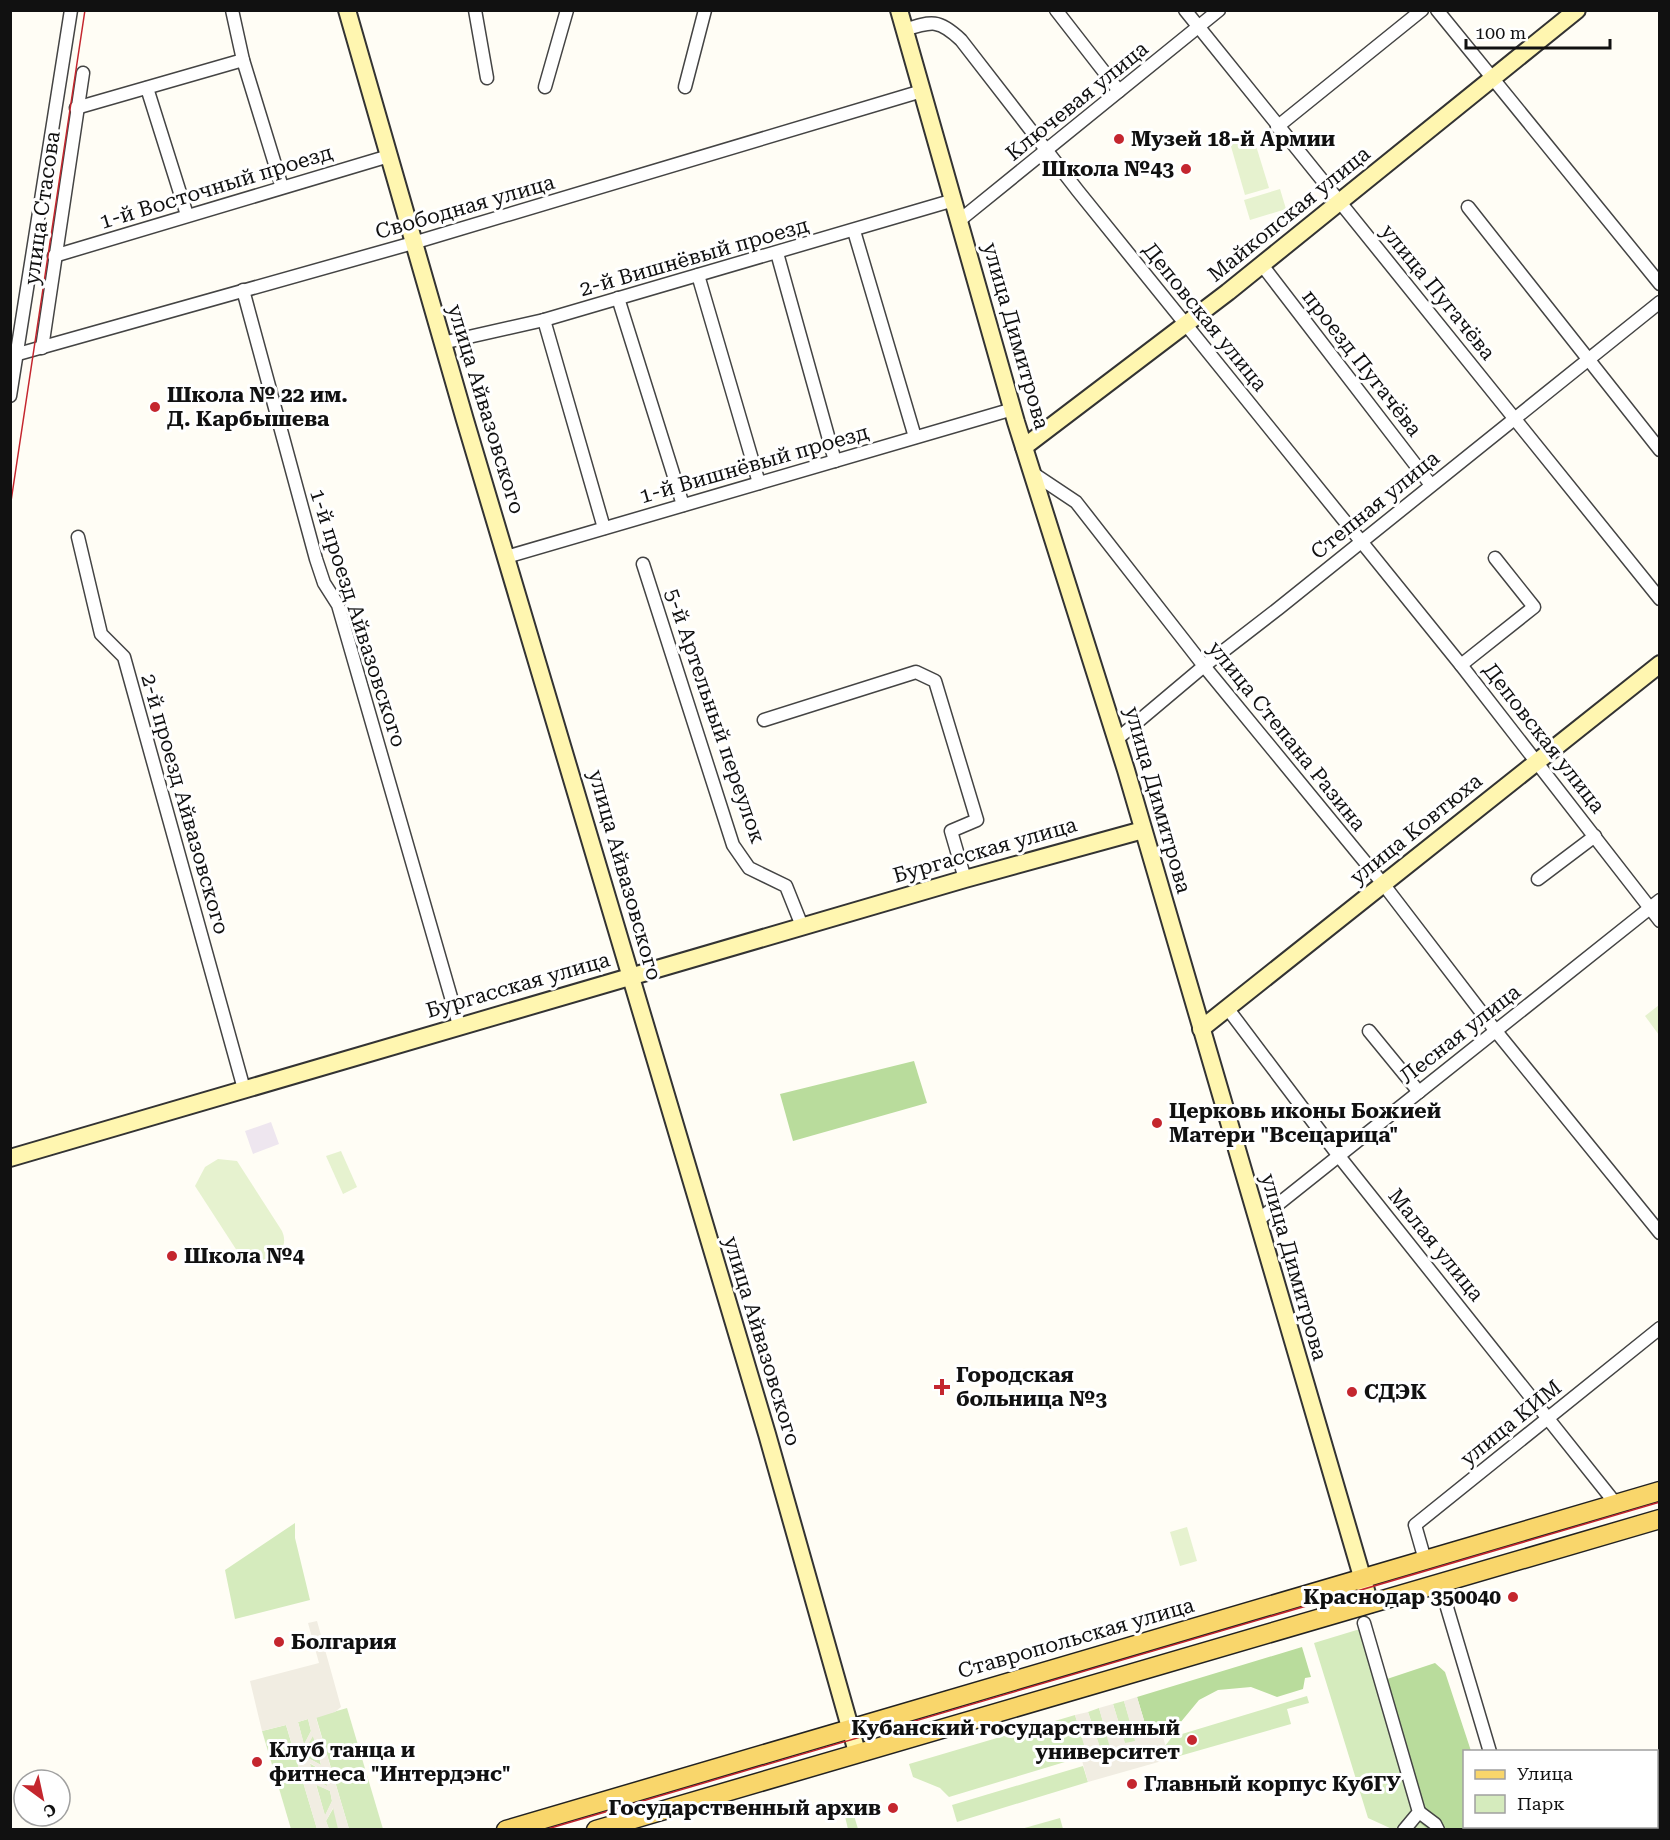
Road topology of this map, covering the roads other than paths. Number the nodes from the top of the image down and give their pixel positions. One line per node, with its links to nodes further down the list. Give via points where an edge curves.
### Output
1 (71, 10): 49 (street, улица Стасова)
2 (232, 10): 16 (street)
3 (348, 10): 28 (street, улица Айвазовского)
4 (475, 10): 18 (street)
5 (567, 10): 20 (street)
6 (705, 10): 21 (street)
7 (899, 10): 15 (street, улица Димитрова)
8 (1056, 10): 24 (street)
9 (1185, 10): 14 (street, улица Пугачёва)
10 (1219, 10): 14 (street, Ключевая улица)
11 (1422, 10): 26 (street)
12 (1437, 10): 19 (street)
13 (1577, 10): 19 (street, Майкопская улица)
14 (1198, 28): 24 (street, Ключевая улица); 26 (street, улица Пугачёва)
15 (904, 30): 23 (street, улица Димитрова); 27 (street, Деповская улица, via 931,21 948,28)
16 (243, 60): 22 (street); 29 (street)
17 (83, 73): 25 (street, улица Стасова)
18 (487, 78)
19 (1491, 79): 31 (street, Майкопская улица); 41 (street)
20 (545, 87)
21 (685, 87)
22 (147, 88): 25 (street); 33 (street)
23 (922, 91): 30 (street, улица Димитрова); 36 (street, Свободная улица)
24 (1119, 91): 27 (street, Ключевая улица)
25 (76, 108): 38 (street, улица Стасова)
26 (1277, 127): 31 (street, улица Пугачёва)
27 (1047, 151): 34 (street, Ключевая улица); 46 (street, Деповская улица)
28 (389, 156): 29 (street, 1-й Восточный проезд); 36 (street, улица Айвазовского)
29 (282, 187): 33 (street, 1-й Восточный проезд)
30 (954, 200): 34 (street, улица Димитрова); 35 (street, 2-й Вишнёвый проезд)
31 (1340, 203): 39 (street, Майкопская улица); 53 (street, улица Пугачёва)
32 (1468, 207): 50 (street)
33 (187, 215): 38 (street, 1-й Восточный проезд)
34 (960, 220): 52 (street, улица Димитрова)
35 (854, 231): 37 (street, 2-й Вишнёвый проезд); 54 (street)
36 (413, 243): 42 (street, Свободная улица); 47 (street, улица Айвазовского)
37 (777, 253): 40 (street, 2-й Вишнёвый проезд); 57 (street)
38 (54, 256): 48 (street, улица Стасова)
39 (1262, 265): 46 (street, Майкопская улица); 60 (street, проезд Пугачёва)
40 (698, 275): 43 (street, 2-й Вишнёвый проезд); 59 (street)
41 (1659, 284)
42 (243, 290): 48 (street, Свободная улица); 85 (street, 1-й проезд Айвазовского, via 316,560 338,605)
43 (618, 298): 45 (street, 2-й Вишнёвый проезд); 61 (street)
44 (1659, 302): 50 (street, Степная улица)
45 (544, 320): 47 (street, 2-й Вишнёвый проезд); 62 (street)
46 (1186, 325): 55 (street, Майкопская улица); 64 (street, Деповская улица)
47 (442, 343): 65 (street, улица Айвазовского)
48 (42, 348): 49 (street, Свободная улица)
49 (18, 354): 51 (street, улица Стасова)
50 (1587, 360): 53 (street, Степная улица); 56 (street)
51 (10, 396)
52 (1013, 409): 54 (street, 1-й Вишнёвый проезд); 55 (street, улица Димитрова)
53 (1515, 419): 60 (street, Степная улица); 68 (street, улица Пугачёва)
54 (915, 437): 57 (street, 1-й Вишнёвый проезд)
55 (1024, 447): 58 (street, улица Димитрова)
56 (1659, 450)
57 (836, 461): 59 (street, 1-й Вишнёвый проезд)
58 (1031, 472): 71 (street, улица Степана Разина, via 1076,502); 73 (street, улица Димитрова)
59 (759, 483): 61 (street, 1-й Вишнёвый проезд)
60 (1431, 485): 64 (street, Степная улица)
61 (683, 505): 62 (street, 1-й Вишнёвый проезд)
62 (604, 528): 65 (street, 1-й Вишнёвый проезд)
63 (78, 537): 89 (street, 2-й проезд Айвазовского, via 101,634 124,657)
64 (1361, 540): 70 (street, Деповская улица); 71 (street, Степная улица)
65 (506, 557): 83 (street, улица Айвазовского)
66 (1495, 558): 70 (street, Деповская улица, via 1534,607)
67 (643, 564): 82 (street, 5-й Артельный переулок, via 733,844 749,868 786,886)
68 (1659, 599)
69 (1659, 664): 74 (street, улица Ковтюха)
70 (1461, 665): 74 (street, Деповская улица)
71 (1204, 666): 73 (street, Степная улица); 79 (street, улица Степана Разина)
72 (764, 720): 77 (street, via 916,672 935,681 977,820 951,831)
73 (1116, 740): 75 (street, улица Димитрова)
74 (1536, 761): 76 (street, Деповская улица); 79 (street, улица Ковтюха)
75 (1143, 830): 77 (street, Бургасская улица); 86 (street, улица Димитрова)
76 (1595, 836): 78 (street, Деповская улица); 80 (street, Деповская улица)
77 (965, 879): 82 (street, Бургасская улица)
78 (1538, 879)
79 (1384, 885): 84 (street, улица Ковтюха); 87 (street, улица Степана Разина)
80 (1654, 904): 81 (street, Деповская улица); 87 (street, Лесная улица)
81 (1659, 921)
82 (802, 926): 83 (street, Бургасская улица)
83 (631, 976): 85 (street, Бургасская улица); 105 (street, улица Айвазовского)
84 (1228, 1009): 86 (street, улица Ковтюха); 91 (street, Малая улица)
85 (459, 1025): 89 (street, Бургасская улица)
86 (1201, 1029): 93 (street, улица Димитрова)
87 (1496, 1030): 90 (street, Лесная улица); 94 (street, улица Степана Разина)
88 (1369, 1031): 90 (street)
89 (244, 1089): 92 (street, Бургасская улица)
90 (1419, 1092): 91 (street, Лесная улица)
91 (1338, 1155): 93 (street, Лесная улица); 96 (street, Малая улица)
92 (10, 1158)
93 (1257, 1221): 101 (street, улица Димитрова)
94 (1659, 1233)
95 (1659, 1328): 96 (street, улица КИМ)
96 (1549, 1417): 98 (street, Малая улица); 100 (street, улица КИМ, via 1416,1525)
97 (1659, 1491): 98 (main road, Ставропольская улица)
98 (1616, 1504): 100 (main road, Ставропольская улица)
99 (1659, 1519): 102 (main road)
100 (1425, 1560): 101 (main road, Ставропольская улица)
101 (1362, 1578): 103 (street, улица Димитрова); 105 (main road, Ставропольская улица)
102 (1440, 1584): 103 (main road); 106 (street)
103 (1370, 1604): 107 (main road)
104 (1364, 1623): 108 (street)
105 (850, 1728): 107 (street, улица Айвазовского); 109 (main road, Ставропольская улица)
106 (1489, 1750)
107 (857, 1752): 110 (main road)
108 (1419, 1812): 111 (street); 112 (street)
109 (506, 1830)
110 (596, 1830)
111 (1404, 1830)
112 (1438, 1830)

